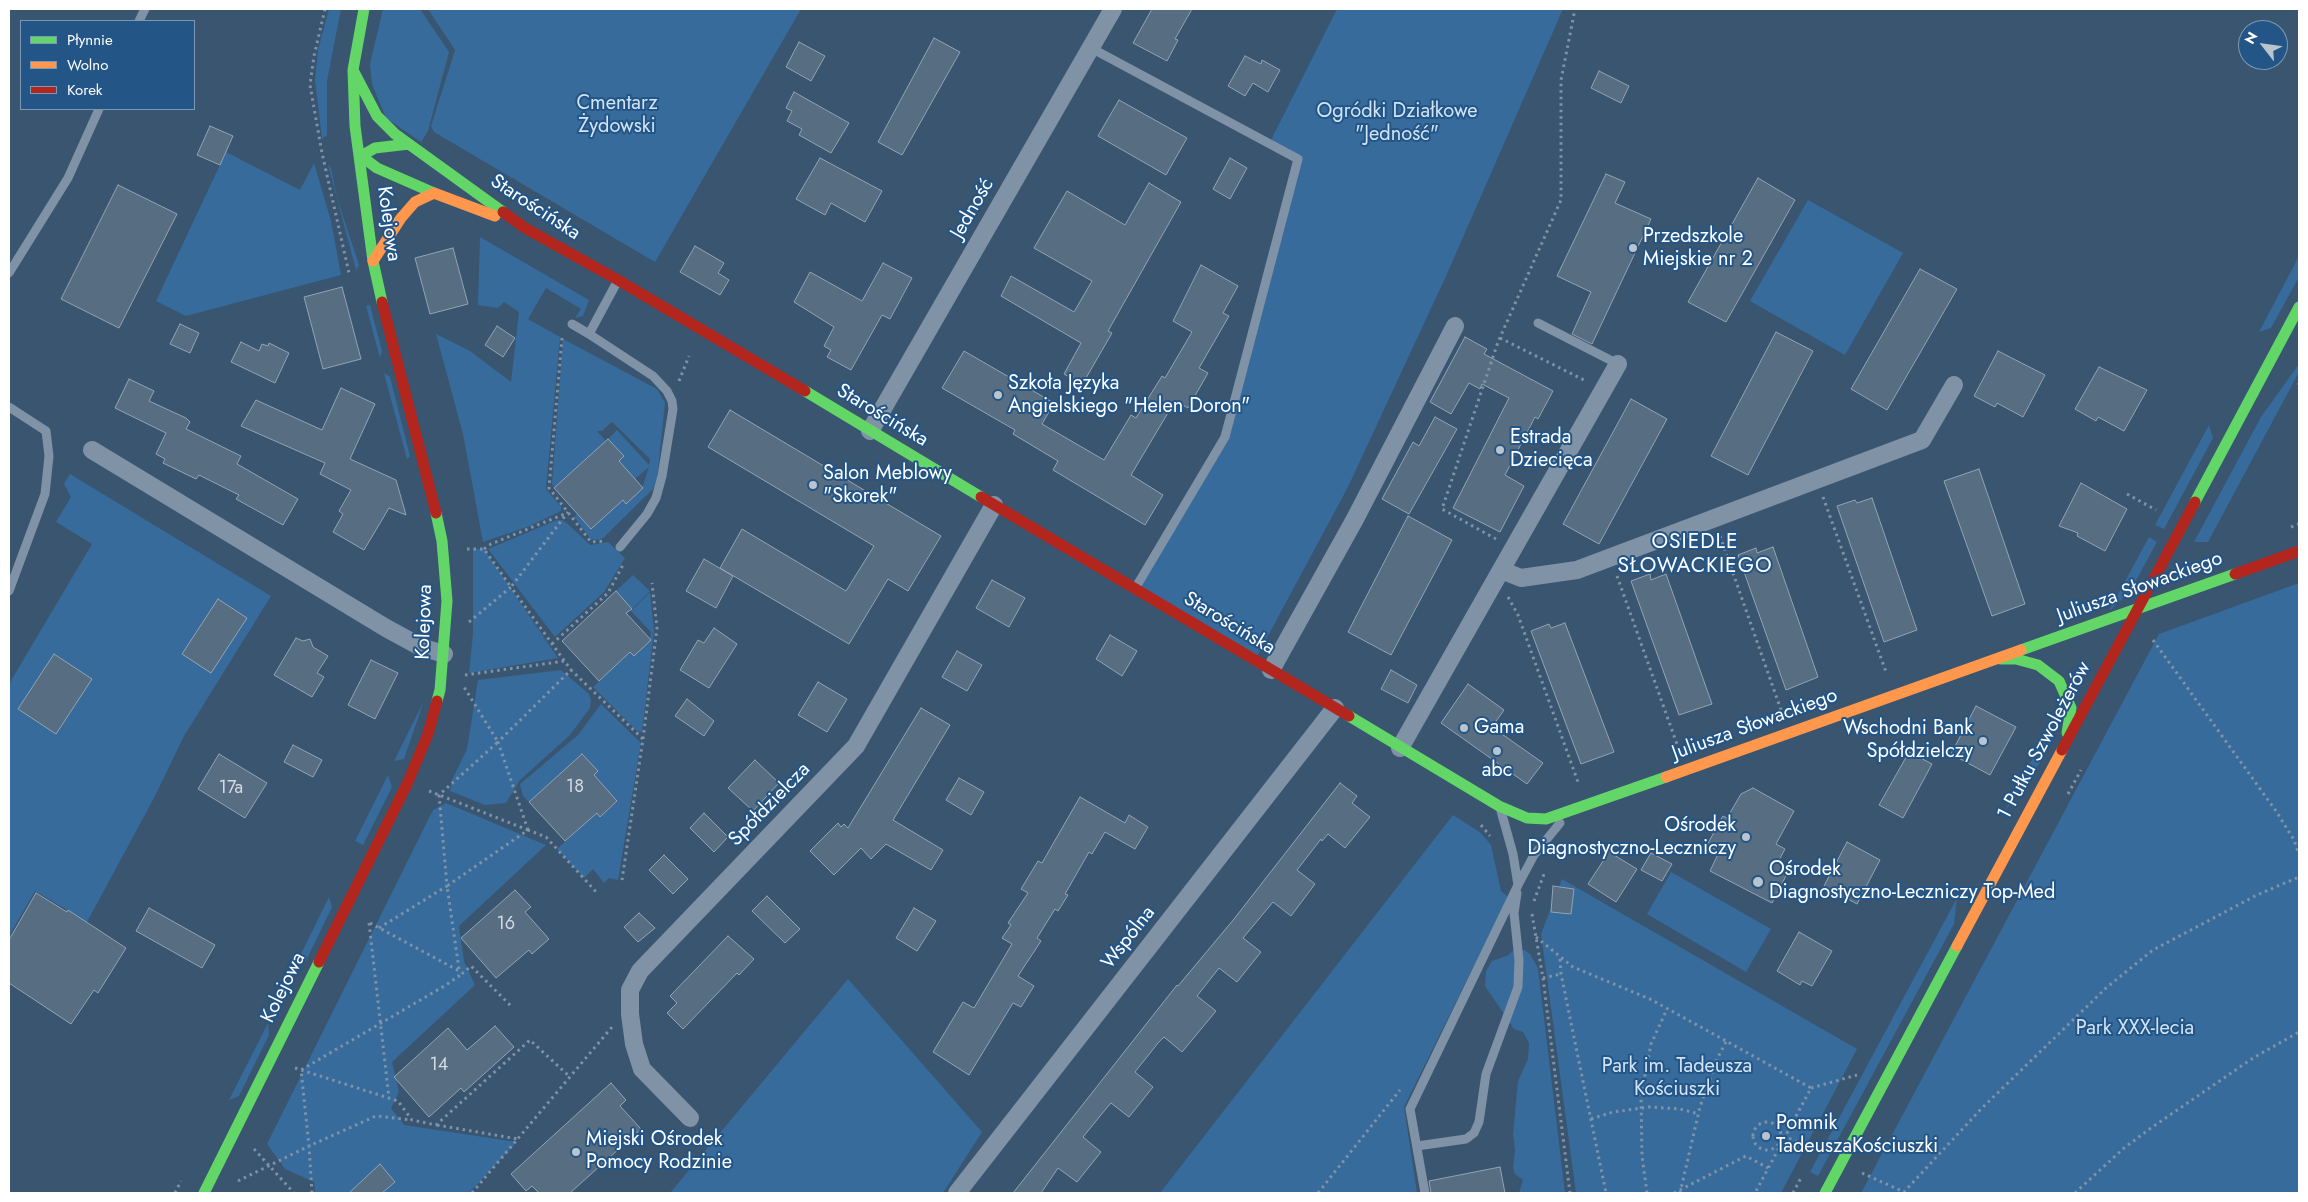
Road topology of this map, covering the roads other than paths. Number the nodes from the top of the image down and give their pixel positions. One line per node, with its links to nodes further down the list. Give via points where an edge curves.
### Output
1 (364, 9): 4 (street, Kolejowa)
2 (1112, 9): 3 (street, Jedność)
3 (1090, 48): 21 (street, Jedność); 27 (lane, via 1298,159 1225,437)
4 (353, 70): 6 (street, Starościńska, via 377,116); 7 (street, Kolejowa, via 355,126)
5 (99, 110): 11 (lane, via 68,178)
6 (409, 144): 7 (street, via 375,148); 9 (street, Starościńska)
7 (361, 156): 8 (street, via 377,168); 10 (street, Kolejowa)
8 (434, 193): 9 (street); 10 (street, via 416,202 401,218)
9 (525, 228): 12 (street, Starościńska)
10 (373, 260): 30 (street, Kolejowa, via 434,497 442,541 447,601)
11 (9, 273)
12 (618, 280): 17 (lane); 21 (street, Starościńska)
13 (2299, 307): 29 (street, 1 Pułku Szwoleżerów)
14 (1538, 323): 18 (lane)
15 (572, 324): 17 (lane)
16 (1455, 326): 32 (street, via 1355,519)
17 (589, 334): 24 (lane, via 653,376 672,401 670,432 656,498)
18 (1618, 364): 26 (street)
19 (1954, 385): 26 (street, via 1922,440 1577,570 1521,578)
20 (9, 408): 28 (lane, via 46,430 49,456 45,494)
21 (870, 431): 23 (street, Starościńska)
22 (92, 450): 30 (street, via 378,623 421,647)
23 (994, 505): 27 (street, Starościńska); 40 (street, Spółdzielcza, via 856,746 640,971 630,990 634,1044 642,1068)
24 (620, 547)
25 (2299, 552): 29 (street, Juliusza Słowackiego)
26 (1501, 570): 34 (street)
27 (1135, 589): 32 (street, Starościńska)
28 (9, 591)
29 (2137, 609): 31 (street, Juliusza Słowackiego); 35 (street, 1 Pułku Szwoleżerów)
30 (444, 654): 42 (street, Kolejowa, via 440,690 428,734 408,782)
31 (1993, 659): 35 (street, Juliusza Słowackiego, via 2027,661 2044,668 2059,681 2071,708); 37 (street, Juliusza Słowackiego)
32 (1271, 670): 33 (street, Starościńska)
33 (1335, 708): 34 (street, Starościńska); 43 (street, Wspólna)
34 (1400, 748): 36 (street, Starościńska)
35 (2062, 749): 45 (street, 1 Pułku Szwoleżerów)
36 (1499, 806): 38 (street, Starościńska); 39 (lane)
37 (1571, 811): 38 (street, Juliusza Słowackiego, via 1546,819); 39 (lane, via 1534,856)
38 (1527, 818)
39 (1518, 886): 41 (lane, via 1410,1109); 41 (lane, via 1514,913 1518,987 1486,1074 1479,1122 1466,1139)
40 (690, 1118)
41 (1417, 1146): 44 (lane)
42 (204, 1193)
43 (957, 1193)
44 (1425, 1193)
45 (1825, 1193)

